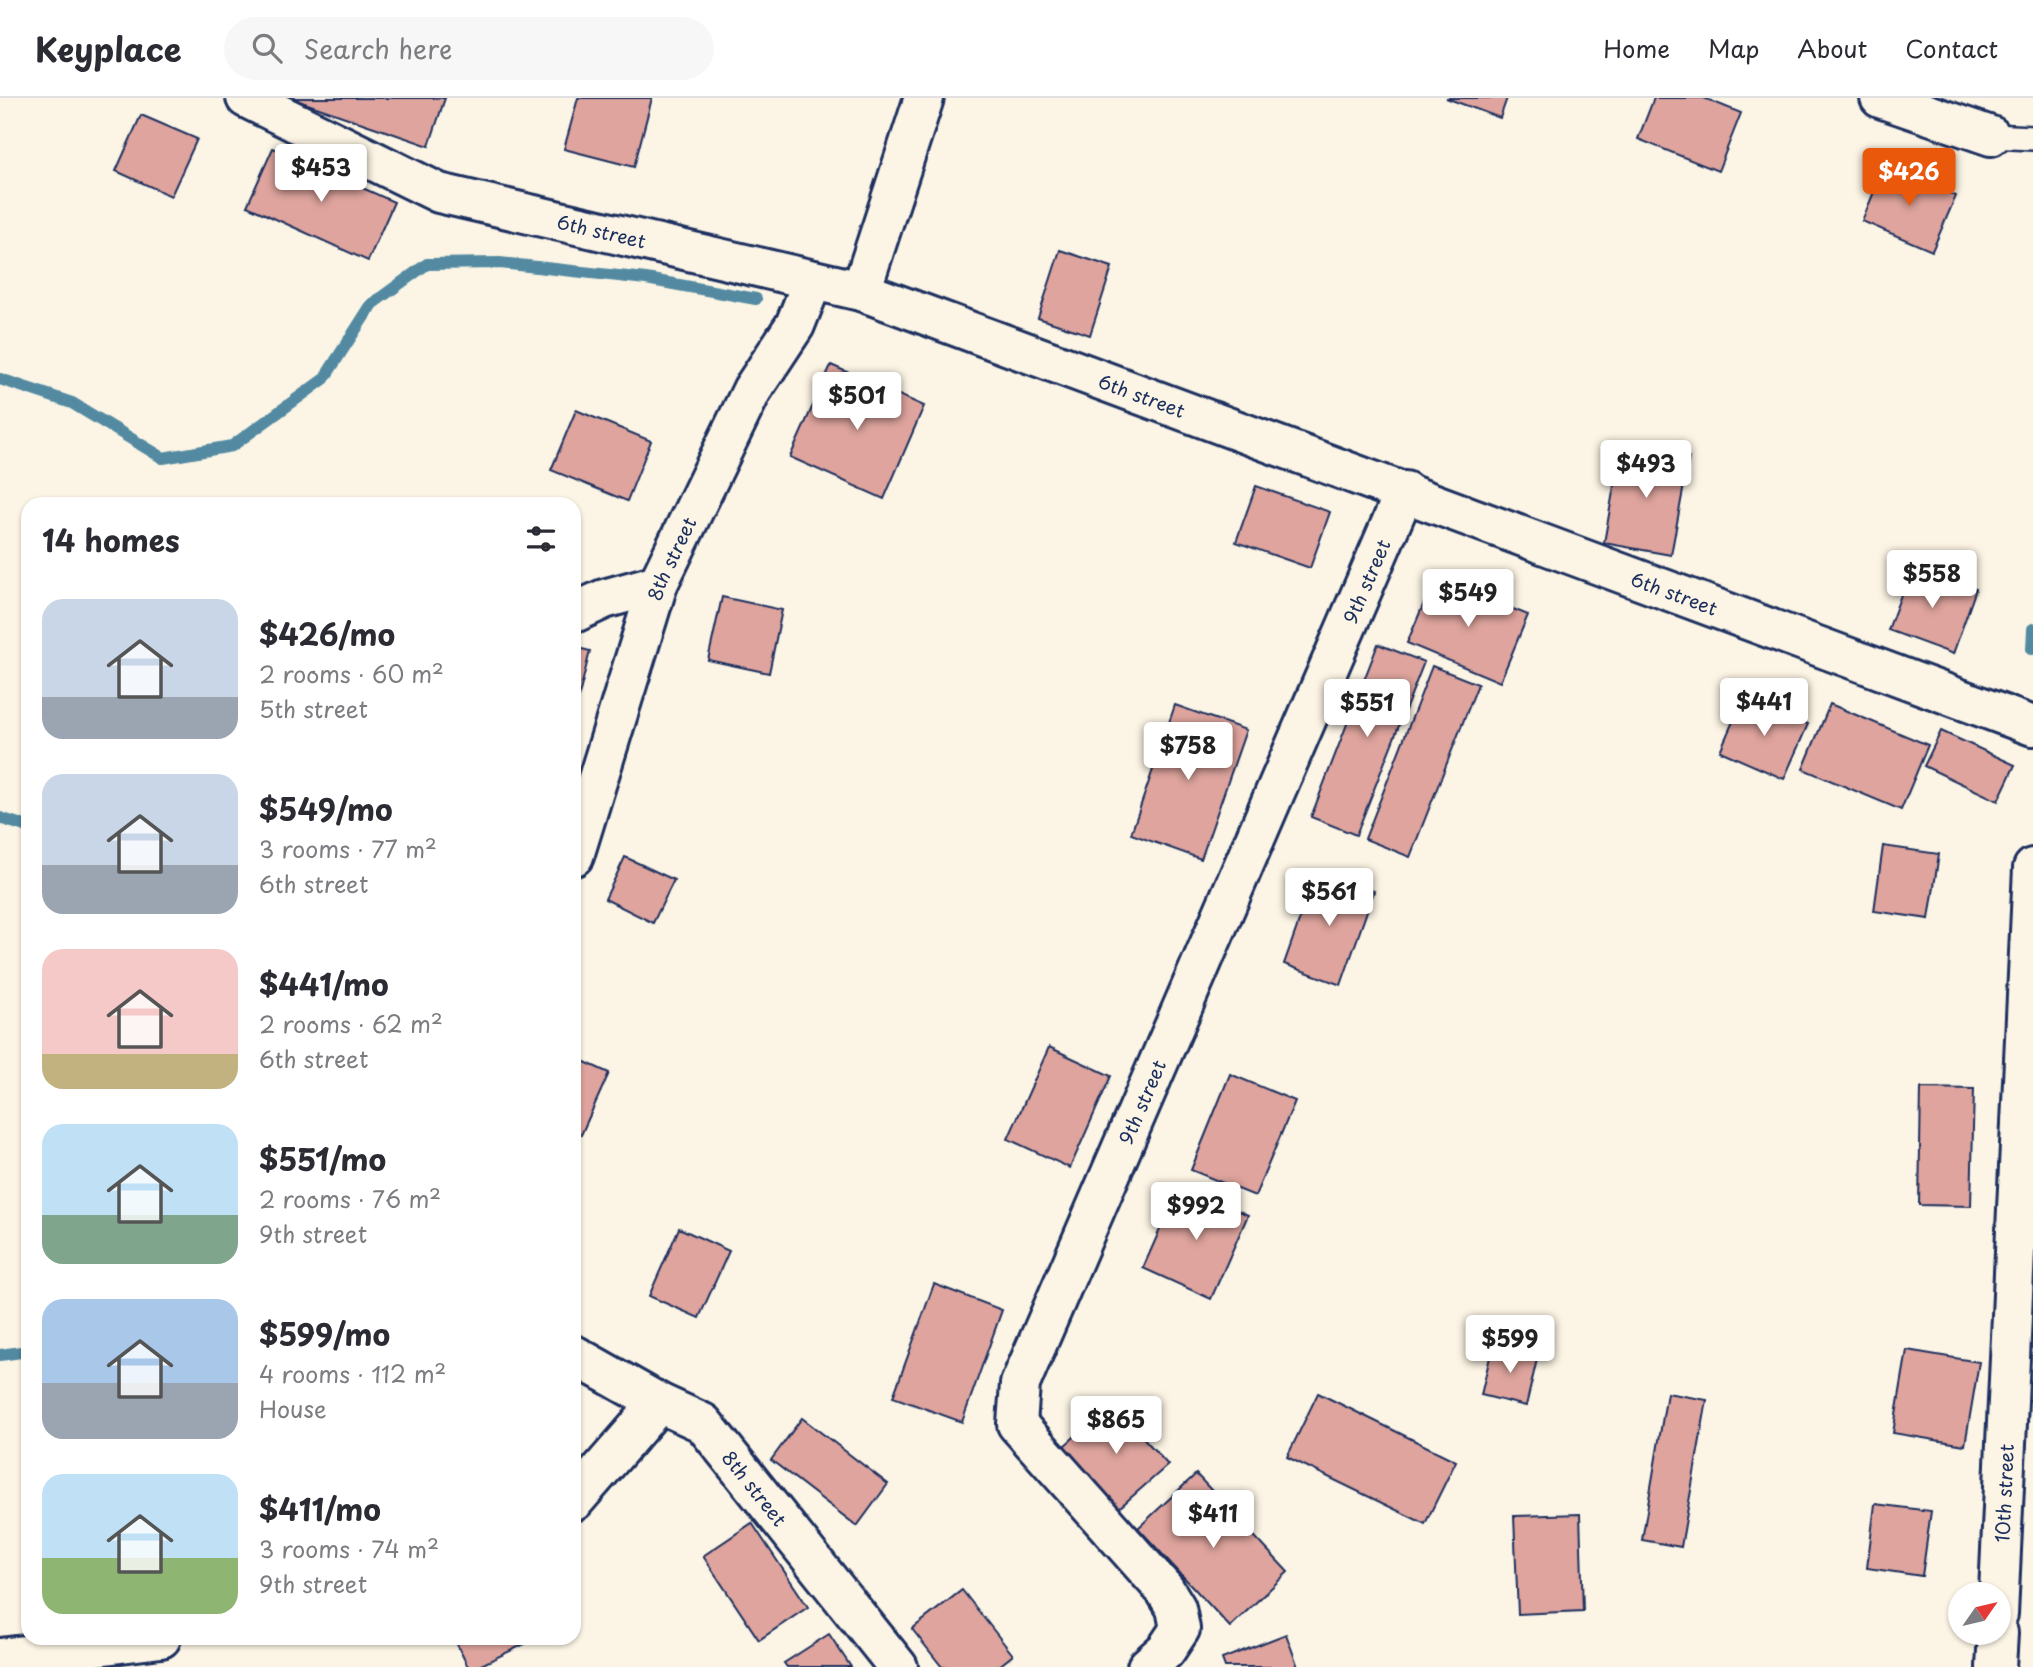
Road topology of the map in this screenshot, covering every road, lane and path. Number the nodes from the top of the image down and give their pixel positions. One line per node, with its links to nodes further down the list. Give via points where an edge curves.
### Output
1 (246, 98): 6 (street, 6th street, via 439,193)
2 (924, 98): 7 (street)
3 (1881, 98): 4 (street)
4 (1991, 136): 5 (lane)
5 (2033, 138)
6 (813, 280): 7 (street, 6th street); 9 (street, 8th street, via 795,325 752,390)
7 (861, 291): 8 (street, 6th street)
8 (1405, 491): 11 (street, 6th street); 22 (street, 9th street, via 1020,1384 1017,1424 1176,1608 1180,1629 1167,1650)
9 (658, 584): 10 (street); 12 (street, 8th street)
10 (581, 610)
11 (2033, 726)
12 (581, 833)
13 (2033, 868): 17 (street, 10th street)
14 (581, 1359): 15 (street, 8th street)
15 (659, 1403): 16 (street); 21 (street, 8th street, via 703,1423)
16 (581, 1493)
17 (2000, 1582)
18 (105, 1645): 20 (street)
19 (1997, 1645): 23 (street)
20 (0, 1658)
21 (898, 1667)
22 (1147, 1667)
23 (1996, 1667)

